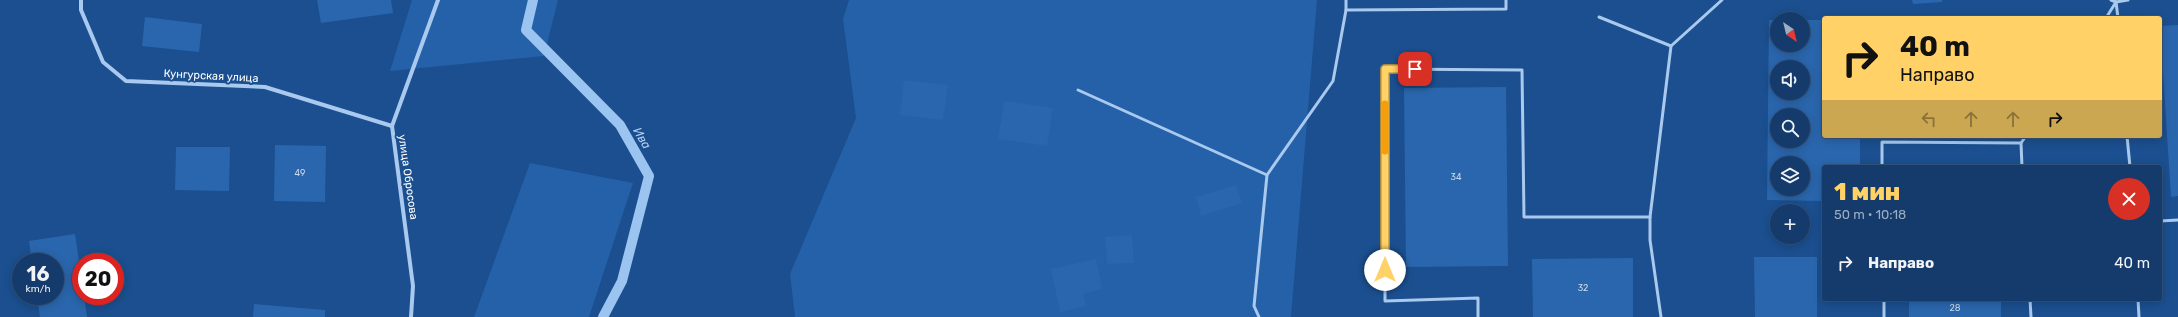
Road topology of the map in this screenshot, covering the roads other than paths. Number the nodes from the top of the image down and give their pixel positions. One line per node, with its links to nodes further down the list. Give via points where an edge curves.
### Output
1 (81, 0): 15 (street, Кунгурская улица, via 82,10 103,62 126,81 264,87)
2 (438, 0): 15 (street, улица Обросова)
3 (1346, 0): 9 (lane)
4 (1506, 0): 9 (lane, via 1506,9)
5 (1722, 0): 13 (lane)
6 (2111, 0): 8 (lane)
7 (2128, 0): 8 (lane)
8 (2116, 2): 10 (lane); 11 (lane)
9 (1346, 10): 22 (lane, via 1333,81)
10 (2107, 16)
11 (2118, 16)
12 (1599, 17): 13 (lane)
13 (1671, 46): 23 (lane)
14 (1078, 90): 22 (lane)
15 (392, 126): 29 (street, улица Обросова, via 413,286)
16 (2025, 138): 18 (lane)
17 (2127, 138): 21 (lane)
18 (2021, 143): 19 (lane, via 1882,142); 20 (lane)
19 (1882, 165)
20 (2022, 165)
21 (2130, 165)
22 (1267, 175): 30 (lane, via 1254,306)
23 (1650, 217): 31 (lane, via 1524,217 1522,70 1385,69 1385,301 1478,298); 32 (lane, via 1650,240)
24 (2178, 220): 25 (lane)
25 (2162, 221)
26 (1884, 301): 33 (lane)
27 (2030, 301): 34 (lane)
28 (2138, 301): 35 (lane)
29 (411, 317)
30 (1259, 317)
31 (1478, 317)
32 (1661, 317)
33 (1884, 317)
34 (2031, 317)
35 (2139, 317)

